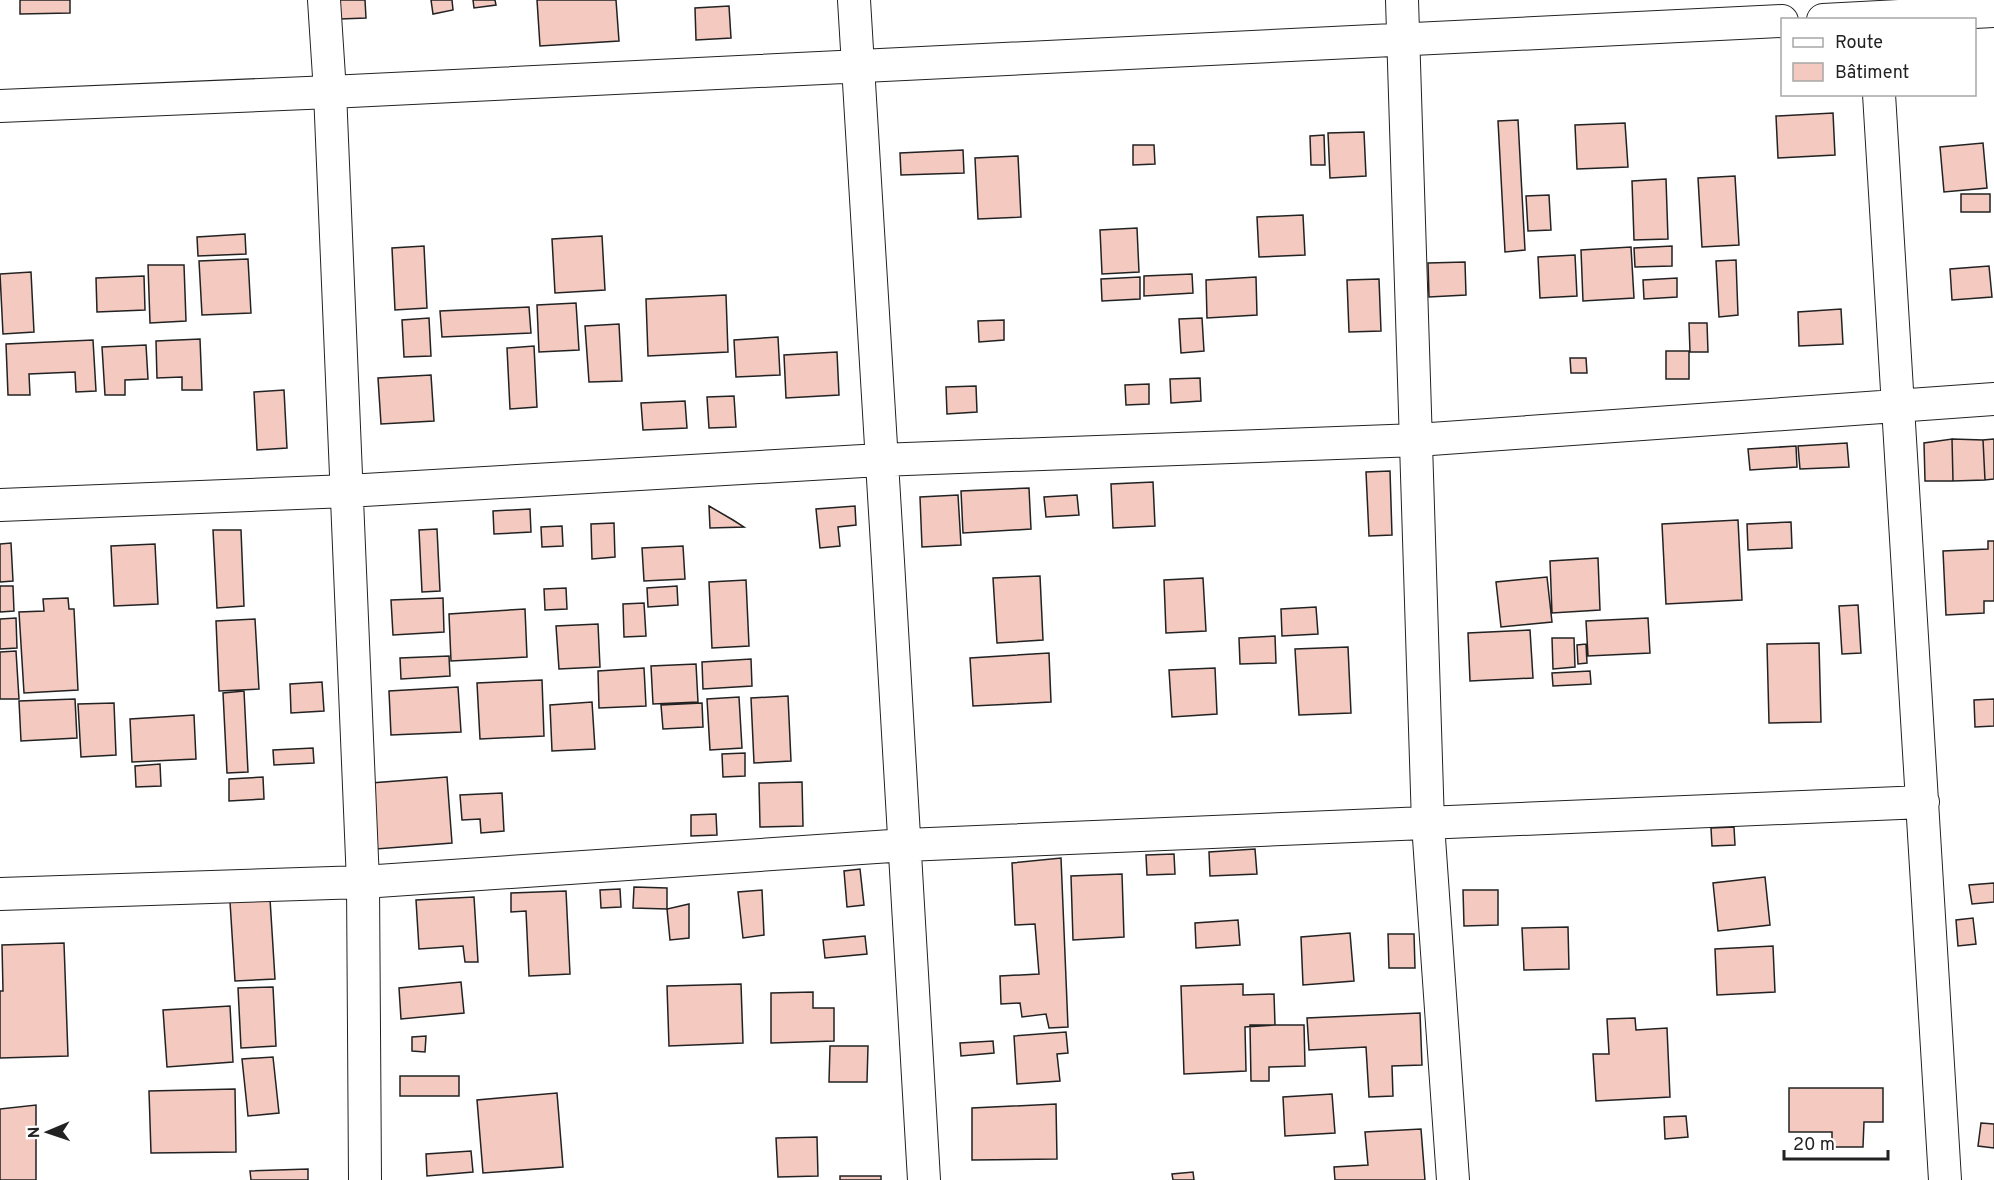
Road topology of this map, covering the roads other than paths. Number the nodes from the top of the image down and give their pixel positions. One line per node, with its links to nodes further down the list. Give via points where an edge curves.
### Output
1 (324, 0): 10 (street)
2 (854, 0): 9 (street)
3 (1402, 0): 8 (street)
4 (1994, 11): 5 (street)
5 (1874, 12): 6 (street)
6 (1836, 18)
7 (1781, 21): 8 (street)
8 (1404, 40): 9 (street); 15 (street)
9 (858, 66): 10 (street); 16 (street)
10 (330, 92): 12 (street); 17 (street)
11 (1879, 96): 14 (street)
12 (0, 106)
13 (1994, 399): 14 (street)
14 (1899, 406): 15 (street); 19 (street)
15 (1417, 440): 16 (street); 20 (street)
16 (880, 460): 17 (street); 21 (street)
17 (347, 490): 18 (street); 22 (street)
18 (0, 505)
19 (1923, 802): 20 (street); 27 (street)
20 (1428, 824): 21 (street); 26 (street)
21 (906, 845): 22 (street); 25 (street)
22 (363, 882): 23 (street); 24 (street)
23 (0, 894)
24 (365, 1180)
25 (924, 1180)
26 (1453, 1180)
27 (1946, 1180)

